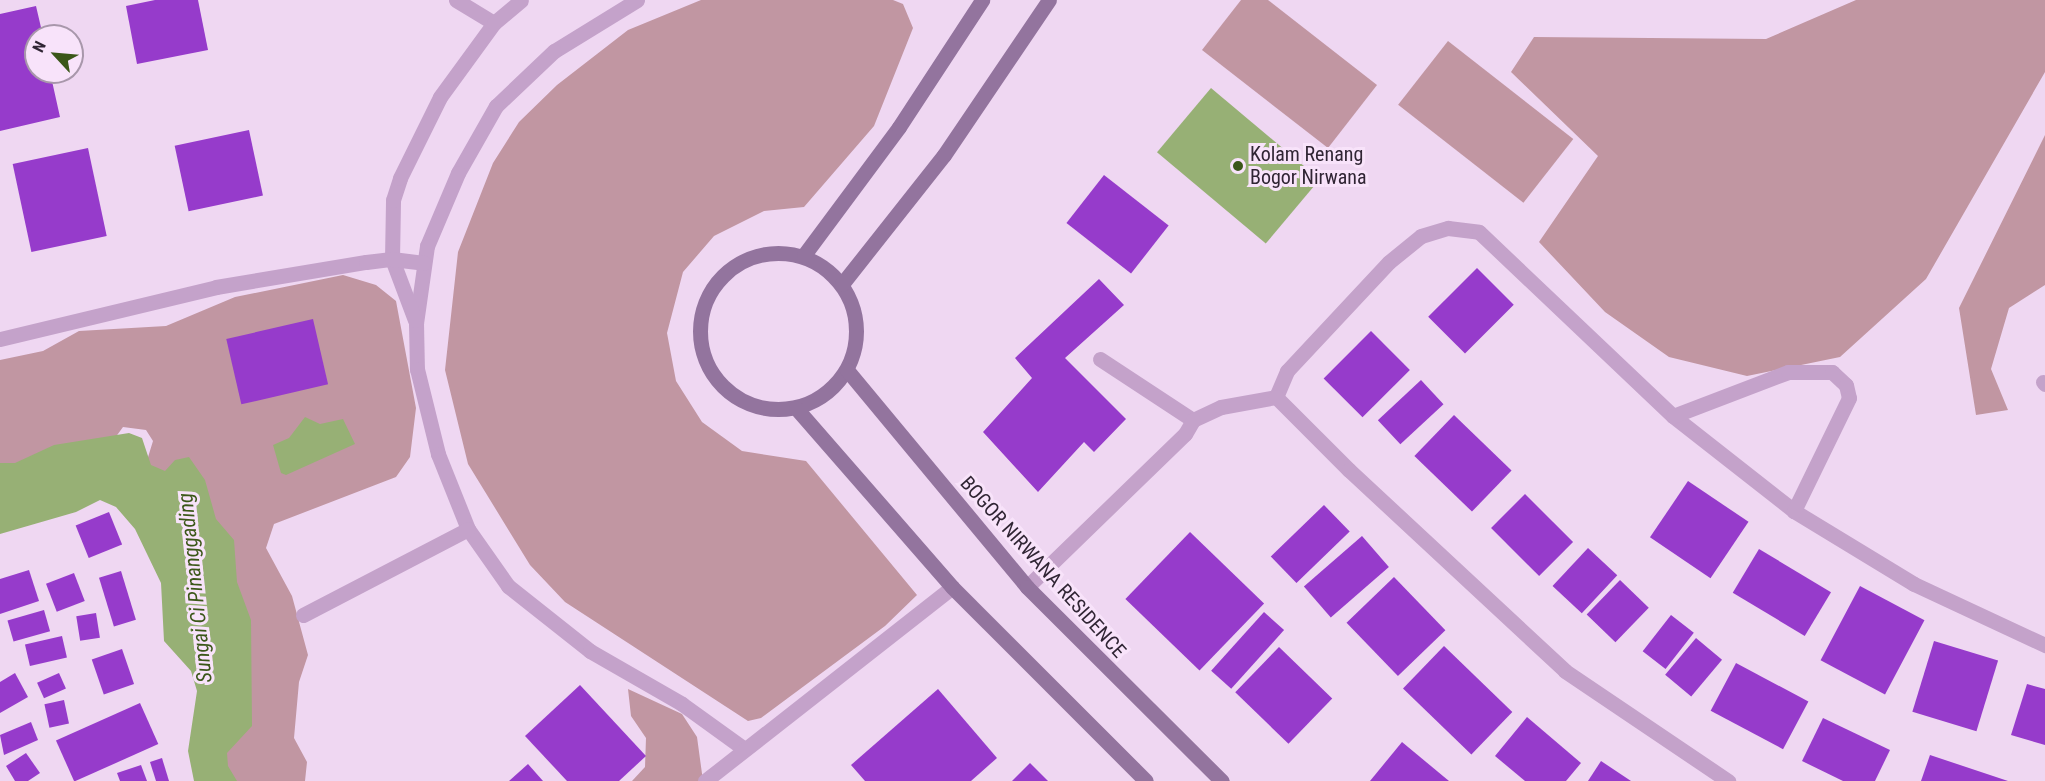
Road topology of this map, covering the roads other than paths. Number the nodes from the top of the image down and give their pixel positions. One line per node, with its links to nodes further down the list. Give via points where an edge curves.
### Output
1 (456, 0): 6 (street)
2 (521, 0): 6 (street)
3 (637, 0): 9 (street, via 554,51 496,105 458,174 426,246)
4 (1049, 0): 10 (street, via 944,155)
5 (979, 1): 7 (street, via 899,127)
6 (494, 23): 8 (street, via 440,97 411,152 393,200)
7 (804, 255): 10 (street, via 825,267); 16 (street, via 775,252 746,258 722,275 705,299 699,327 703,357 717,382 739,401 767,410)
8 (392, 259): 9 (street); 11 (street); 12 (street, via 216,287)
9 (424, 263): 11 (street)
10 (842, 284): 14 (street, via 852,304 856,326 855,348)
11 (416, 323): 20 (street, via 417,369 438,454)
12 (0, 339)
13 (1100, 359): 18 (street)
14 (847, 370): 16 (street, via 833,388); 22 (street, BOGOR NIRWANA RESIDENCE)
15 (1276, 397): 17 (street, via 1287,371 1389,262 1421,236 1448,228 1479,232); 18 (street, via 1221,407); 29 (street, via 1565,671)
16 (796, 408): 21 (street)
17 (1673, 416): 19 (street); 19 (street, via 1788,372 1832,372 1846,385 1849,398)
18 (1193, 420): 22 (street, via 1177,441)
19 (1794, 511): 24 (street, via 1914,584)
20 (468, 529): 23 (street); 25 (street, via 508,586 527,605 590,651 664,693)
21 (952, 586): 25 (street); 27 (street)
22 (1027, 587): 28 (street, BOGOR NIRWANA RESIDENCE)
23 (303, 615)
24 (2045, 645)
25 (743, 748): 26 (street)
26 (705, 781)
27 (1146, 781)
28 (1222, 781)
29 (1728, 781)

